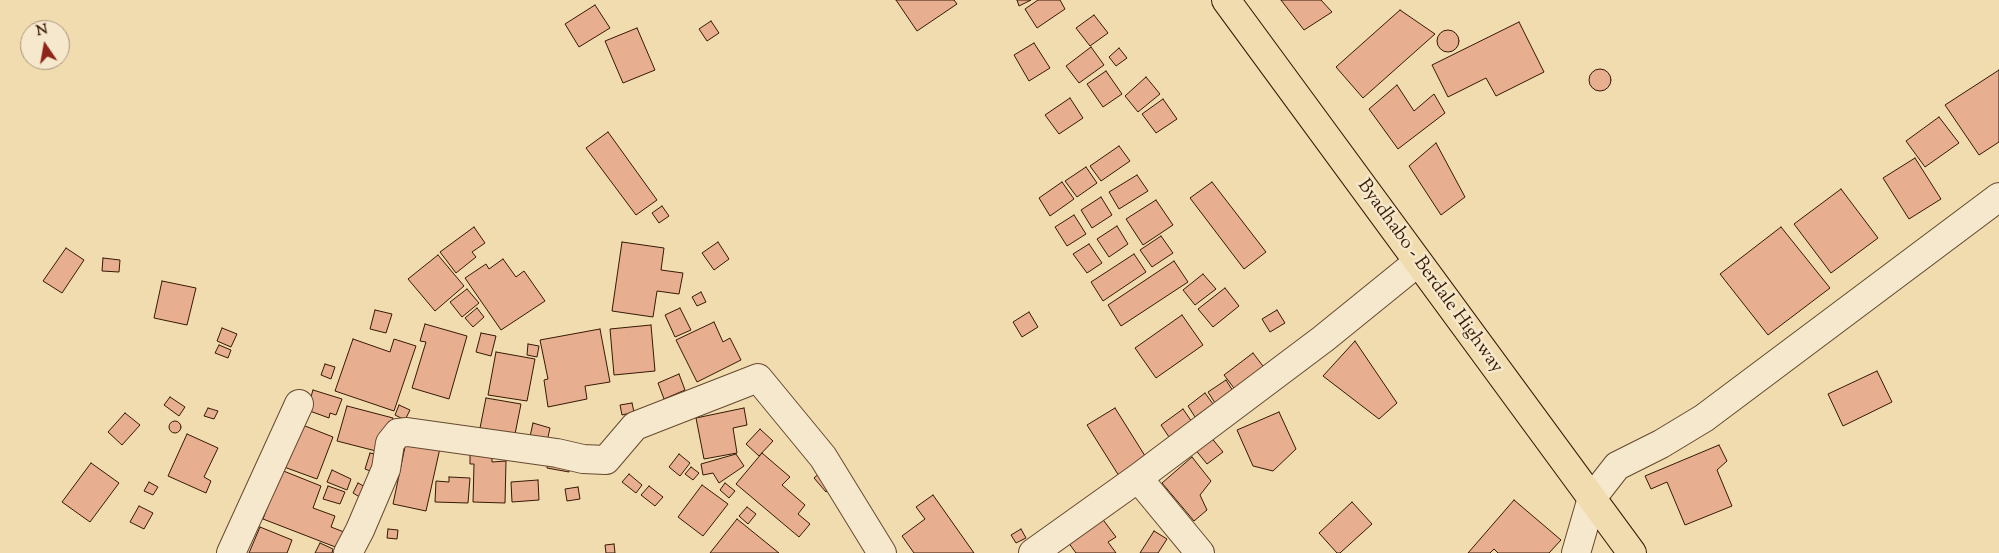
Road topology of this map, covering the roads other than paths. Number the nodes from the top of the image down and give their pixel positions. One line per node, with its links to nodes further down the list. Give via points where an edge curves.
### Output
1 (1226, 0): 3 (main road, Byadhabo - Berdale Highway)
2 (1999, 197): 6 (street, via 1704,418 1617,466)
3 (1418, 262): 5 (street, via 1323,339); 6 (main road, Byadhabo - Berdale Highway)
4 (299, 404): 7 (street)
5 (1138, 478): 10 (street); 11 (street)
6 (1592, 498): 12 (street); 13 (main road, Byadhabo - Berdale Highway)
7 (230, 553)
8 (348, 553): 9 (street, via 386,469 390,443 398,433 606,460 635,426 758,378 824,457)
9 (882, 553)
10 (1033, 553)
11 (1200, 553)
12 (1576, 553)
13 (1632, 553)

